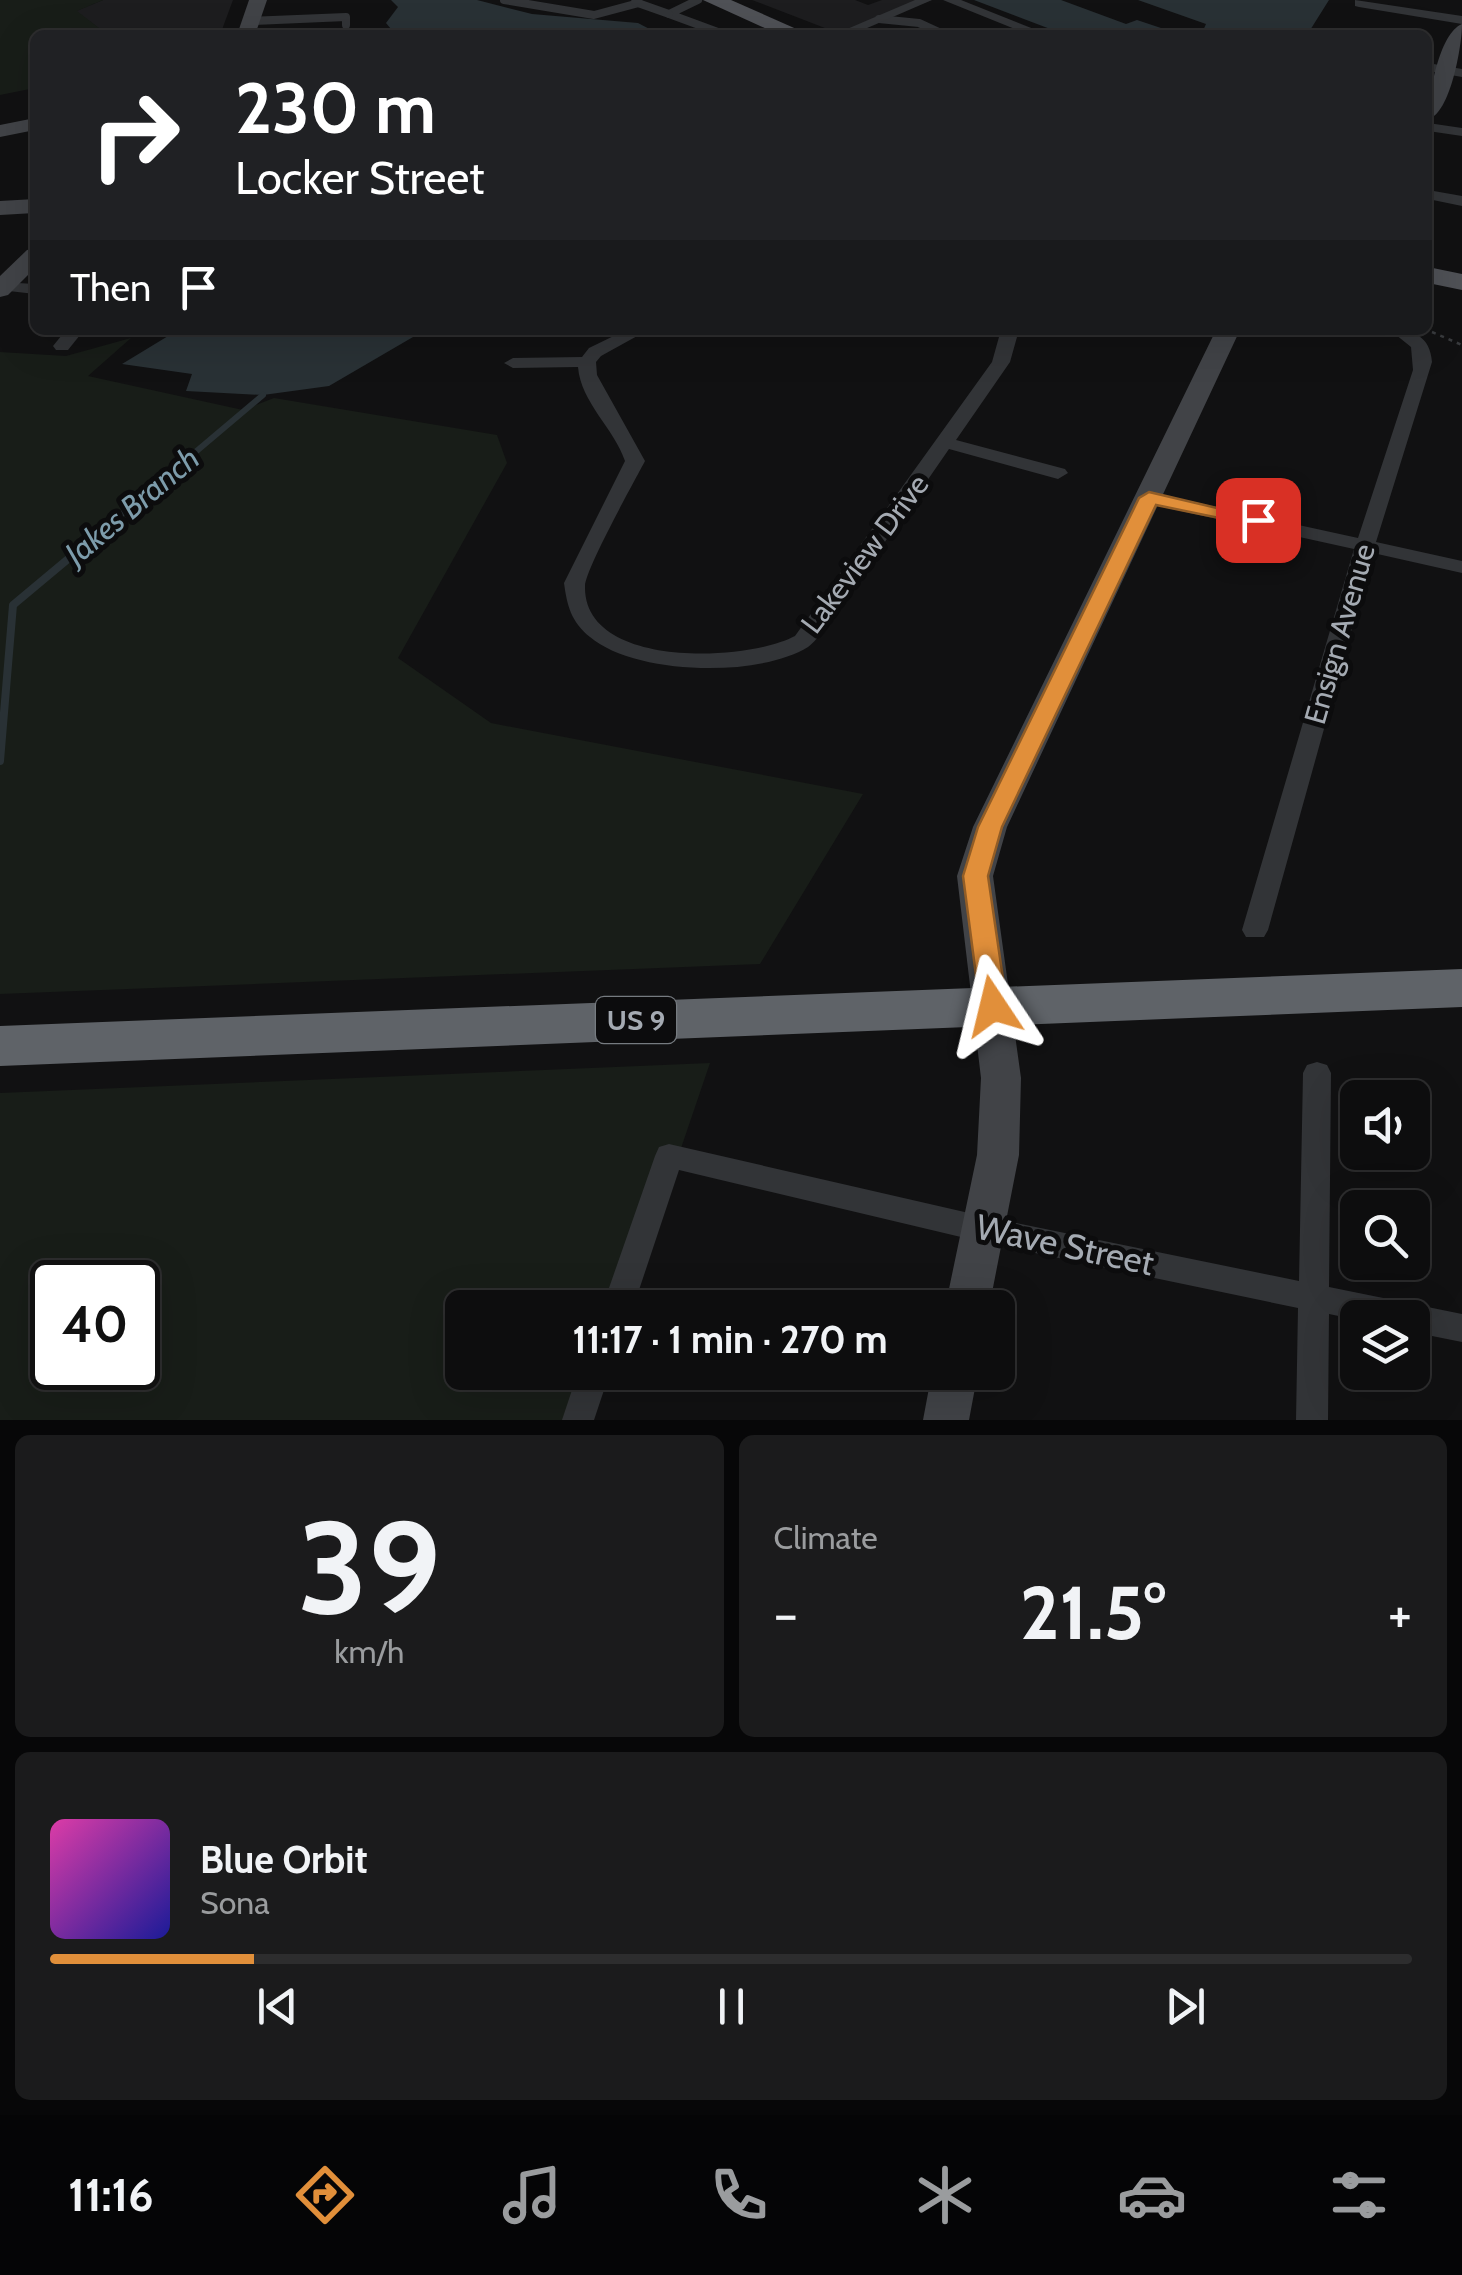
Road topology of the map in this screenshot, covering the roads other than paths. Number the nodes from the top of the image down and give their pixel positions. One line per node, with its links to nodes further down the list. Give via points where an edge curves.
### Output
1 (258, 0): 14 (street)
2 (504, 0): 9 (lane, via 594,15)
3 (630, 0): 9 (lane)
4 (698, 0): 10 (lane)
5 (713, 0): 16 (main road)
6 (926, 0): 11 (street)
7 (949, 0): 19 (street)
8 (1359, 3): 12 (street)
9 (639, 4): 10 (lane)
10 (669, 14): 15 (lane)
11 (879, 19): 17 (street); 18 (lane)
12 (1462, 20)
13 (346, 25): 14 (lane, via 346,17)
14 (248, 28)
15 (712, 30)
16 (786, 30)
17 (853, 30)
18 (935, 30)
19 (1029, 30)
20 (1462, 30): 21 (street)
21 (1446, 70): 22 (street)
22 (1432, 104)
23 (30, 125): 25 (street)
24 (1432, 128): 26 (street)
25 (0, 131)
26 (1462, 132)
27 (1432, 196): 28 (street)
28 (1462, 201)
29 (30, 206): 30 (street)
30 (0, 208)
31 (30, 260): 34 (street)
32 (1432, 276): 33 (main road)
33 (1462, 282)
34 (2, 288): 35 (street)
35 (30, 288)
36 (71, 335): 41 (street)
37 (629, 335): 42 (street)
38 (1005, 335): 44 (street, Lakeview Drive, via 1002,362)
39 (1226, 335): 46 (street)
40 (1416, 335): 47 (street, Ensign Avenue, via 1425,353 1422,370)
41 (62, 346)
42 (586, 362): 43 (street); 44 (street, Lakeview Drive, via 593,392 630,442 635,461 574,582 572,600 596,635 684,661 719,663 800,641)
43 (513, 363)
44 (948, 443): 45 (street)
45 (1058, 473)
46 (1149, 498): 47 (street); 51 (street, via 985,843 975,876)
47 (1366, 543): 48 (street); 49 (street, Ensign Avenue)
48 (1462, 567)
49 (1255, 930)
50 (1462, 988): 51 (highway, US 9)
51 (993, 1006): 52 (highway, US 9); 54 (street, via 1001,1078 998,1155)
52 (0, 1046)
53 (1317, 1073): 57 (street)
54 (982, 1228): 55 (street, Wave Street, via 669,1156); 56 (street); 57 (street, Wave Street)
55 (622, 1290)
56 (970, 1290)
57 (1315, 1296): 58 (street, Wave Street); 63 (street)
58 (1462, 1328)
59 (588, 1390): 61 (street)
60 (952, 1390): 62 (street)
61 (578, 1420)
62 (946, 1420)
63 (1312, 1420)

